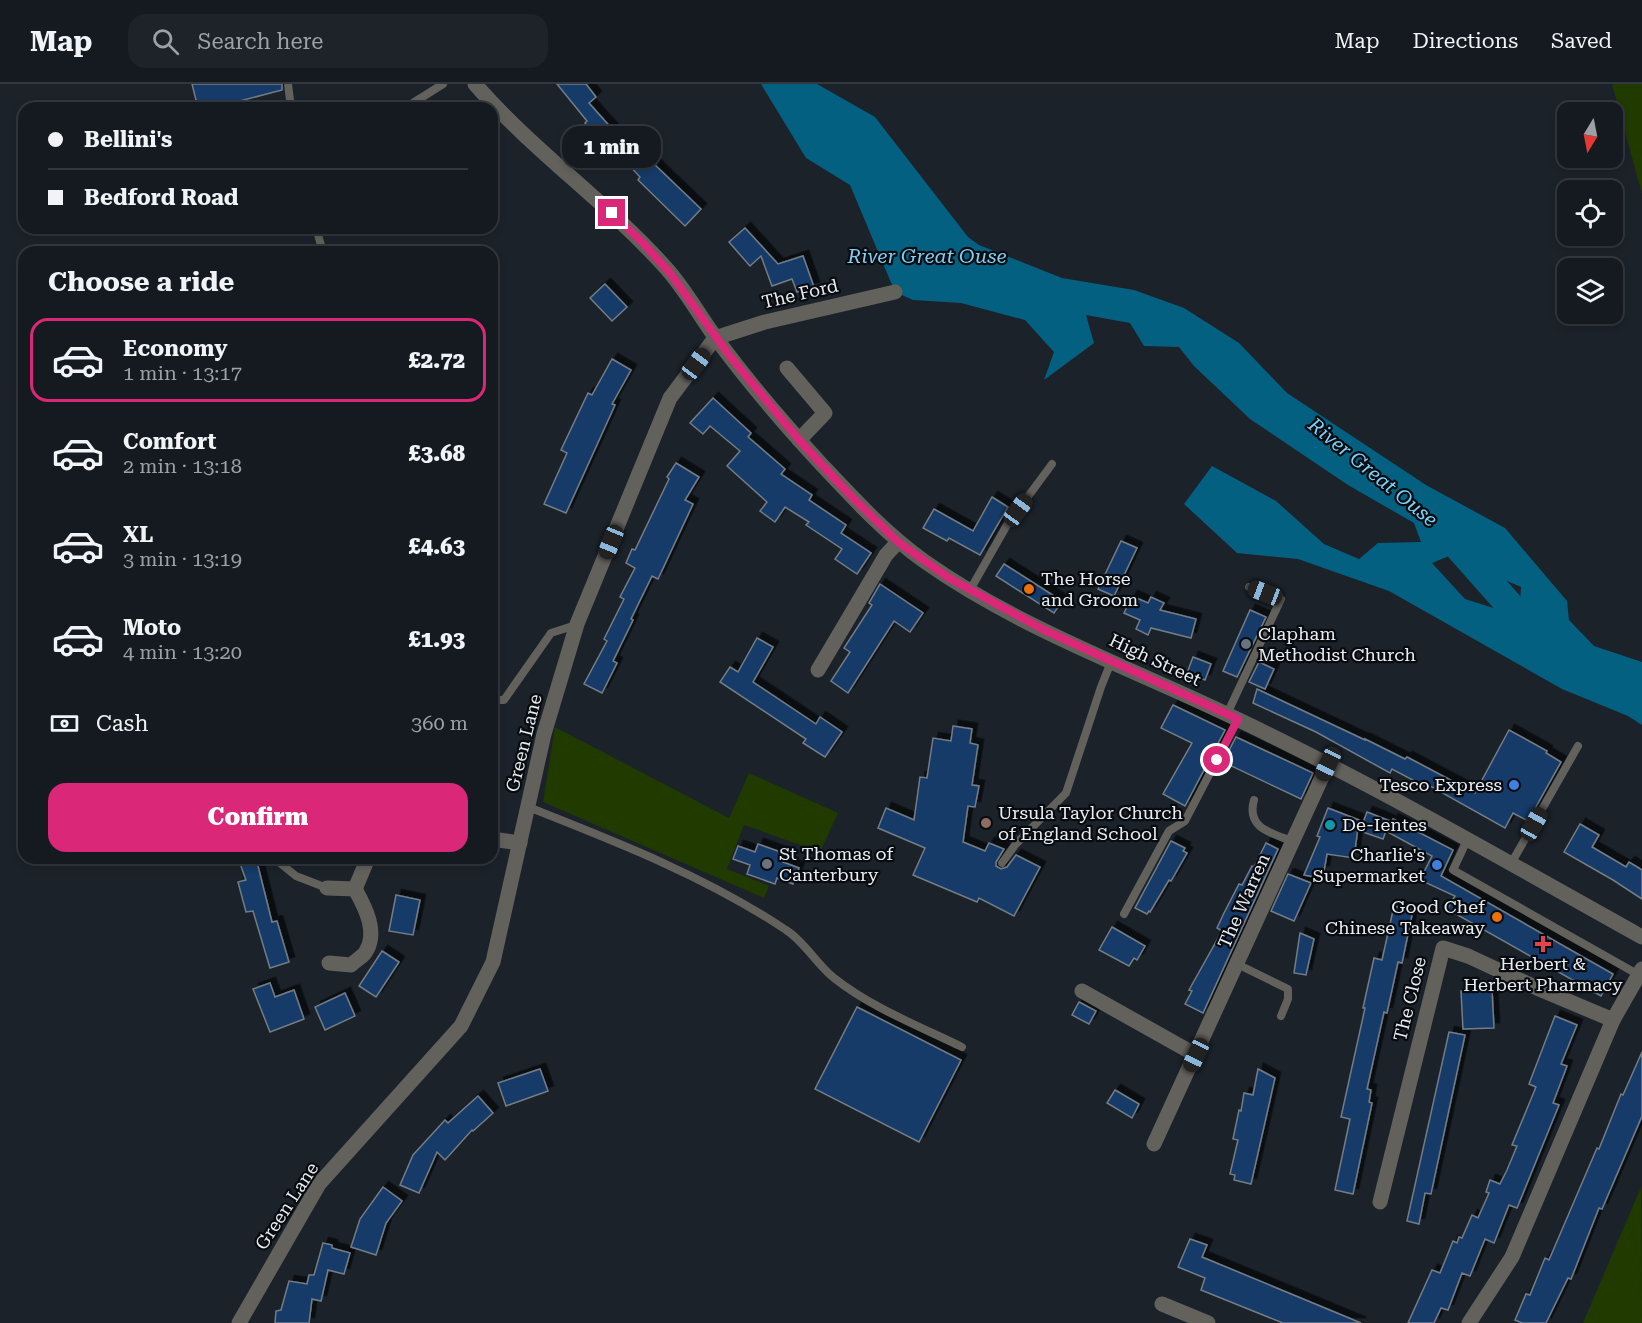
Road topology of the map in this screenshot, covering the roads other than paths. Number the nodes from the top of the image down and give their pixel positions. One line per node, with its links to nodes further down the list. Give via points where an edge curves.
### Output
1 (288, 84): 4 (lane)
2 (443, 84): 5 (lane)
3 (476, 84): 6 (street, High Street)
4 (290, 102)
5 (414, 102)
6 (493, 102)
7 (498, 108): 9 (street, High Street, via 643,243 670,273)
8 (896, 292): 9 (street, The Ford, via 765,322)
9 (716, 338): 11 (street, High Street); 16 (street, Green Lane, via 670,398)
10 (787, 368): 11 (street, via 825,413)
11 (799, 440): 13 (street, High Street)
12 (1052, 464): 15 (lane, via 1007,525)
13 (898, 542): 15 (street, High Street); 18 (street, via 886,555)
14 (1249, 587): 20 (lane, via 1281,599)
15 (970, 590): 17 (street, High Street)
16 (577, 624): 19 (lane, via 551,633 504,700); 24 (street, Green Lane, via 544,734)
17 (1111, 662): 20 (street, High Street); 30 (lane, via 1066,793)
18 (818, 670)
19 (498, 700)
20 (1233, 717): 22 (street, High Street); 35 (lane, via 1185,821 1169,831)
21 (1578, 746): 29 (lane)
22 (1328, 764): 25 (street, High Street); 27 (street, The Warren)
23 (1254, 800): 27 (lane, via 1251,811 1255,821 1265,831)
24 (528, 807): 28 (street, Green Lane); 43 (lane, via 633,848 728,896 788,932 858,996)
25 (1468, 838): 29 (street, High Street); 39 (lane, via 1453,870)
26 (498, 840): 28 (street)
27 (1292, 841): 38 (street, The Warren)
28 (520, 843): 48 (street, Green Lane, via 493,962 461,1026 319,1184)
29 (1512, 862): 36 (street, High Street)
30 (1002, 863)
31 (281, 864): 33 (lane, via 296,876)
32 (365, 864): 34 (street)
33 (327, 888): 34 (street)
34 (355, 889): 37 (street, via 372,931 366,952 351,965)
35 (1124, 914)
36 (1642, 937)
37 (329, 963)
38 (1237, 964): 41 (lane, via 1288,989); 44 (street, The Warren)
39 (1640, 972): 42 (street)
40 (1082, 991): 44 (street)
41 (1281, 1016)
42 (1613, 1020): 46 (street, The Close, via 1443,948); 50 (street, via 1512,1257)
43 (962, 1047)
44 (1196, 1055): 45 (street, The Warren)
45 (1154, 1144)
46 (1380, 1202)
47 (1162, 1304): 49 (street)
48 (239, 1323)
49 (1208, 1323)
50 (1469, 1323)

